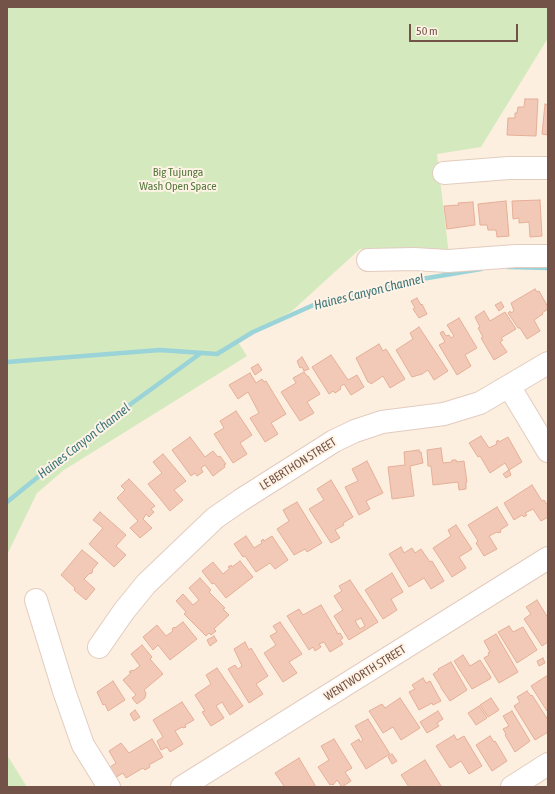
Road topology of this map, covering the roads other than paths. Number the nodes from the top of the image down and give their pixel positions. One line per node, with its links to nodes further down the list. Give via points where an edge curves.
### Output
1 (548, 168): 2 (street)
2 (444, 173)
3 (548, 256): 4 (street, via 448,261)
4 (368, 260)
5 (548, 363): 6 (street, LE BERTHON STREET)
6 (509, 386): 7 (street); 10 (street, LE BERTHON STREET, via 480,403 444,414 382,422 355,431 334,441 241,500 215,518 146,584)
7 (548, 451)
8 (548, 558): 13 (street, WENTWORTH STREET)
9 (36, 600): 12 (street, via 83,745)
10 (99, 647)
11 (548, 764): 14 (street)
12 (109, 787)
13 (182, 787)
14 (512, 787)

